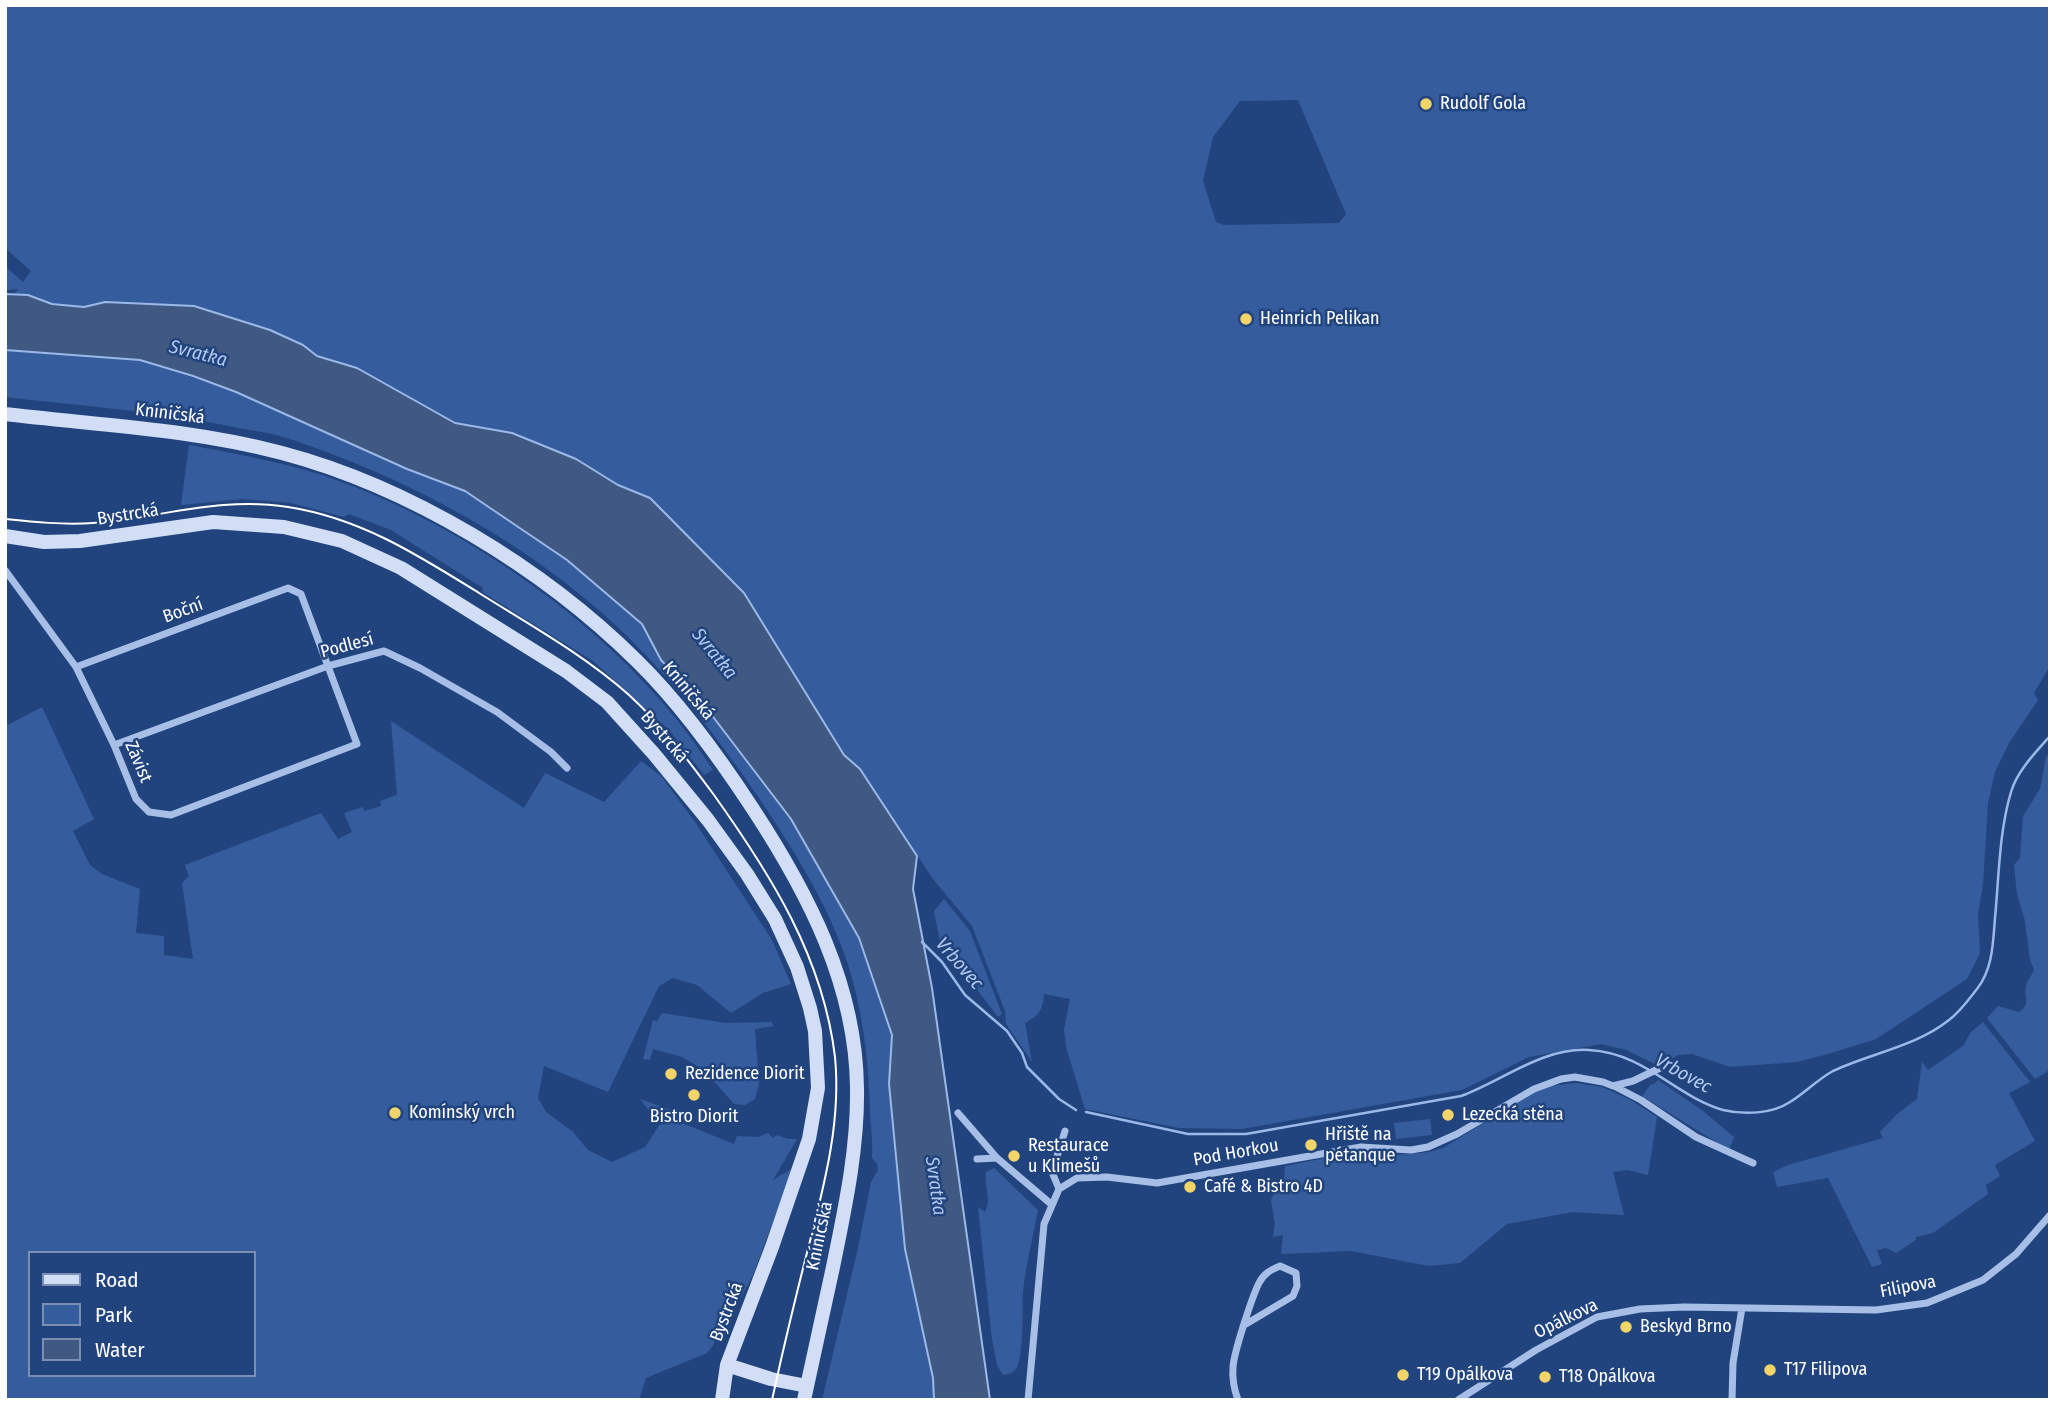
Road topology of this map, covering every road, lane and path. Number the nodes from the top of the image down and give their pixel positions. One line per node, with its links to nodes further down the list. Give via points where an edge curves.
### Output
1 (5, 414): 21 (street, Kníničská, via 200,436 282,453 358,479 433,514 535,577 637,661 691,722 784,856 821,929 852,1033 858,1086 856,1141)
2 (5, 536): 20 (street, Bystrcká, via 80,541 214,522 284,527 342,541 401,568 566,671 607,702 654,754 708,820 775,919 797,967 815,1031 818,1088 809,1139)
3 (5, 570): 5 (street, Závist)
4 (328, 666): 5 (street, Boční, via 301,594 288,588); 6 (street, Podlesí); 6 (street, Závist, via 356,744 171,815 146,810 136,799); 7 (street, Podlesí, via 384,651 497,712)
5 (76, 667): 6 (street, Závist)
6 (114, 745)
7 (567, 768)
8 (1660, 1068): 9 (street)
9 (1613, 1086): 14 (street, Pod Horkou, via 1696,1136); 15 (street, Pod Horkou, via 1575,1077 1561,1079 1428,1147 1361,1147 1157,1183 1077,1178)
10 (958, 1113): 12 (street)
11 (1065, 1131): 15 (street, via 1052,1172)
12 (997, 1158): 13 (street); 16 (street)
13 (977, 1159)
14 (1753, 1163)
15 (1059, 1189): 16 (street)
16 (1051, 1204): 23 (street, via 1044,1224)
17 (2050, 1215): 18 (street, Filipova, via 2016,1254 1983,1280 1927,1303 1884,1310)
18 (1742, 1308): 25 (street, Opálkova, via 1640,1309 1597,1317); 26 (street)
19 (1246, 1324): 19 (street, via 1293,1296 1296,1273 1280,1266 1269,1271 1260,1282); 24 (street, via 1233,1366)
20 (727, 1365): 21 (street); 22 (street, Bystrcká)
21 (805, 1393)
22 (722, 1400)
23 (1028, 1400)
24 (1238, 1400)
25 (1458, 1400)
26 (1732, 1400)

